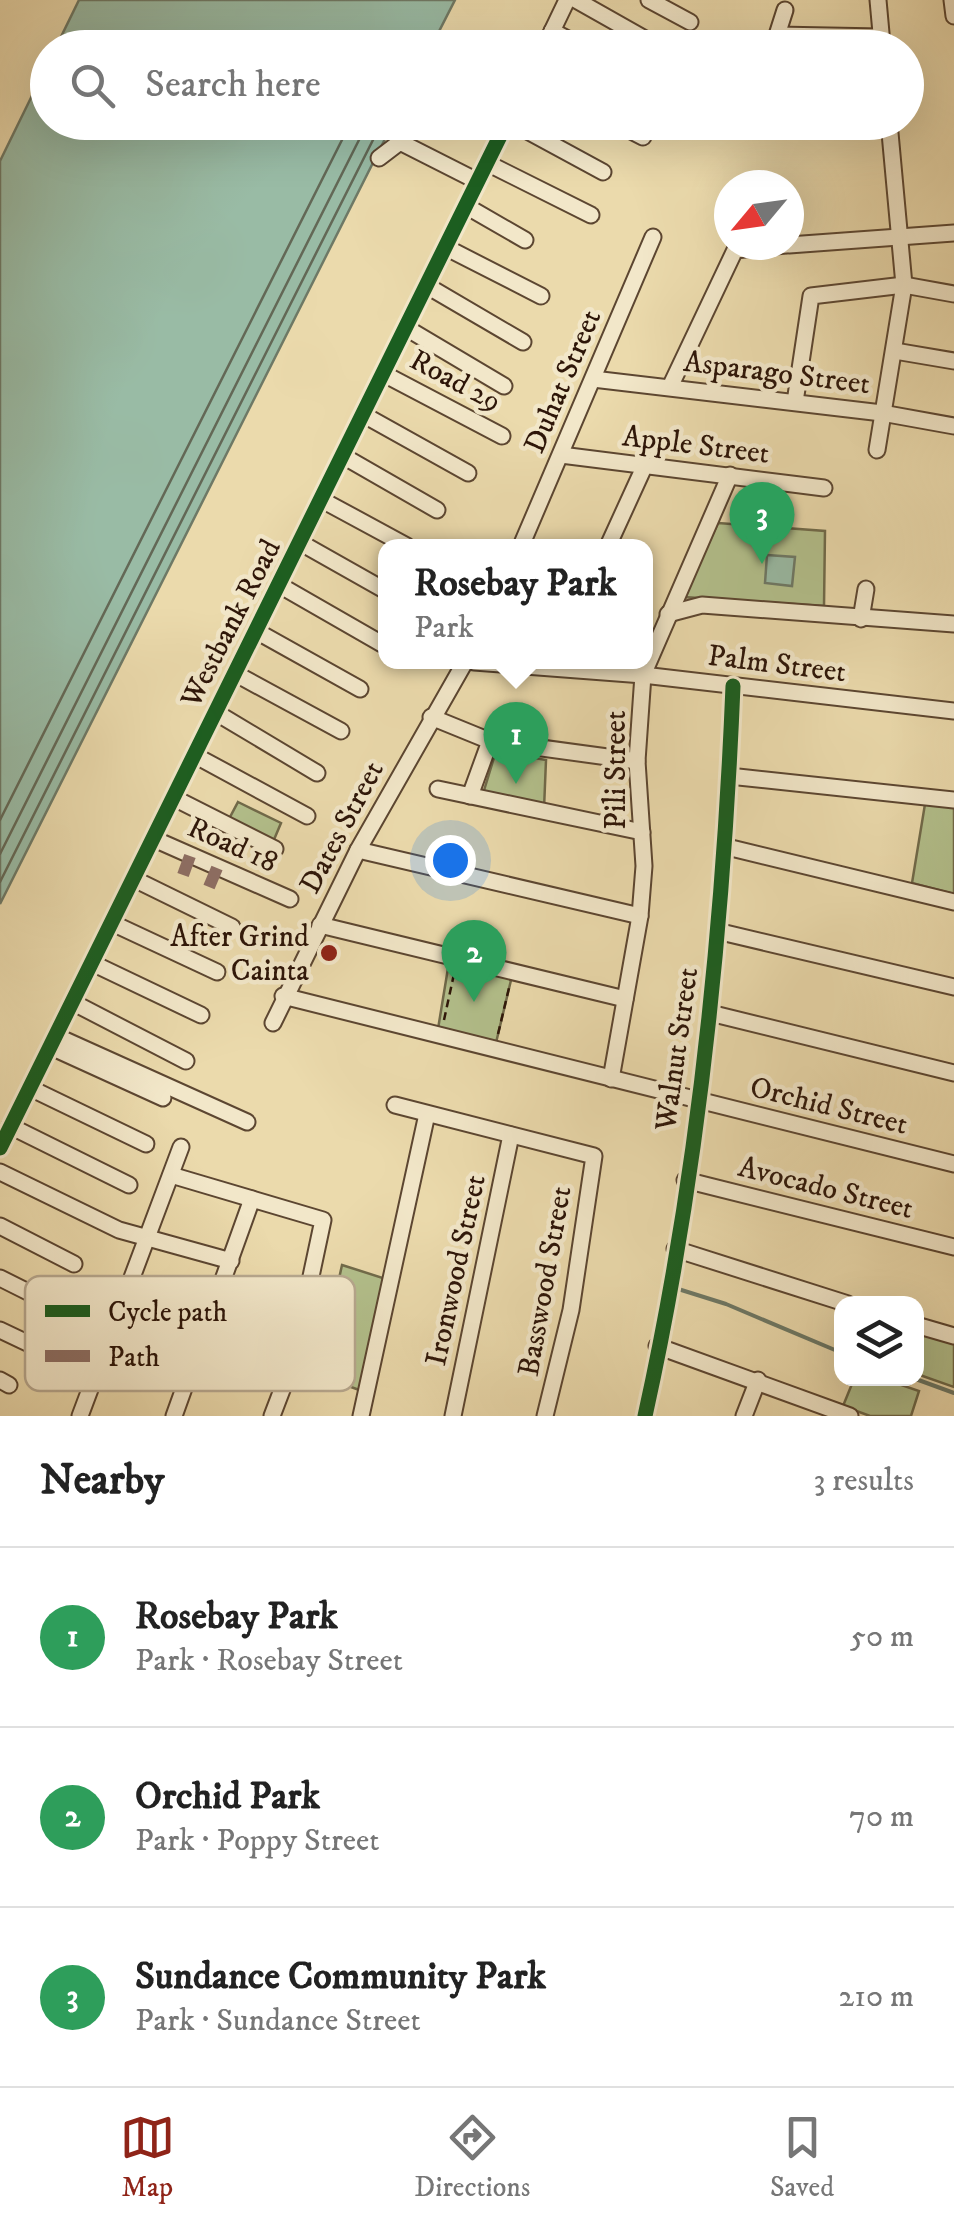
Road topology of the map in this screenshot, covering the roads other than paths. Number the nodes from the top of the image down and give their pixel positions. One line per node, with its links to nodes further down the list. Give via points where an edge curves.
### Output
1 (567, 0): 9 (street)
2 (576, 0): 10 (street)
3 (649, 0): 8 (street)
4 (878, 0): 12 (street)
5 (952, 0): 7 (street)
6 (784, 10): 11 (street)
7 (954, 16)
8 (690, 22)
9 (552, 30)
10 (628, 30)
11 (778, 30)
12 (881, 30)
13 (499, 140): 17 (street, Westbank Road)
14 (543, 140): 18 (street)
15 (891, 140): 24 (street)
16 (379, 158): 19 (street, via 401,142)
17 (486, 162): 19 (street, Westbank Road); 21 (street)
18 (603, 172)
19 (478, 181): 20 (street, Westbank Road)
20 (466, 206): 25 (street); 27 (street, Westbank Road)
21 (591, 215)
22 (954, 232): 24 (street)
23 (652, 237): 38 (street, Duhat Street)
24 (900, 239): 26 (street); 29 (street)
25 (524, 240)
26 (804, 244)
27 (447, 248): 30 (street, Westbank Road); 32 (street)
28 (730, 260): 40 (street)
29 (904, 285): 31 (street); 35 (street); 41 (street, via 811,296)
30 (429, 287): 33 (street, Westbank Road); 34 (street)
31 (954, 294)
32 (541, 296)
33 (408, 330): 37 (street, Westbank Road); 39 (street)
34 (523, 342)
35 (896, 351): 36 (street); 42 (street)
36 (954, 361)
37 (384, 374): 43 (street, Westbank Road); 45 (street, Road 29)
38 (593, 379): 40 (street, Asparago Street); 47 (street, Duhat Street)
39 (504, 386)
40 (670, 387): 41 (street, Asparago Street)
41 (795, 402): 42 (street, Asparago Street)
42 (882, 413): 44 (street, Asparago Street); 46 (street)
43 (364, 414): 48 (street, Westbank Road); 50 (street)
44 (954, 426)
45 (502, 436)
46 (877, 450)
47 (561, 455): 49 (street, Apple Street); 56 (street, Duhat Street)
48 (343, 456): 53 (street, Westbank Road); 54 (street)
49 (645, 464): 51 (street, Apple Street); 57 (street)
50 (468, 473)
51 (730, 475): 52 (street, Apple Street); 62 (street, Pili Street)
52 (824, 488)
53 (322, 500): 55 (street); 58 (street, Westbank Road)
54 (438, 510)
55 (394, 539)
56 (523, 539)
57 (611, 539)
58 (301, 543): 59 (street, Westbank Road); 60 (street)
59 (281, 586): 67 (street, Westbank Road); 68 (street)
60 (378, 587)
61 (866, 589): 65 (street)
62 (678, 591): 63 (street); 64 (street, Pili Street)
63 (702, 606): 64 (street); 65 (street)
64 (668, 614): 69 (street, Pili Street)
65 (861, 620): 66 (street)
66 (954, 624)
67 (258, 632): 74 (street, Westbank Road); 76 (street)
68 (378, 642)
69 (653, 651)
70 (461, 669): 79 (street, Dates Street)
71 (590, 669): 73 (street, Palm Street)
72 (645, 669): 73 (street, Pili Street)
73 (643, 675): 75 (street, Palm Street); 83 (street, Pili Street)
74 (242, 677): 78 (street, Westbank Road); 80 (street)
75 (733, 686): 77 (street, Palm Street); 85 (street, Walnut Street)
76 (360, 689)
77 (954, 711)
78 (215, 712): 82 (street, Westbank Road); 84 (street)
79 (431, 717): 81 (street); 95 (street, Dates Street)
80 (341, 730)
81 (490, 741): 83 (street); 87 (street)
82 (196, 756): 88 (street, Westbank Road); 90 (street)
83 (637, 761): 91 (street, Pili Street)
84 (318, 774)
85 (729, 776): 89 (street); 93 (street, Walnut Street)
86 (438, 789): 87 (street)
87 (470, 796): 91 (street)
88 (174, 798): 92 (street, Westbank Road); 94 (street)
89 (954, 800)
90 (307, 816)
91 (642, 832): 99 (street, Pili Street)
92 (154, 840): 96 (street, Westbank Road); 97 (street, Road 18)
93 (727, 847): 98 (street); 103 (street, Walnut Street)
94 (275, 849)
95 (358, 850): 99 (street); 101 (street, Dates Street)
96 (134, 879): 100 (street, Westbank Road); 102 (street)
97 (290, 899)
98 (954, 902)
99 (640, 916): 108 (street, Pili Street)
100 (112, 923): 104 (street, Westbank Road); 105 (street)
101 (320, 925): 107 (street, Dates Street); 108 (street)
102 (232, 928)
103 (721, 932): 106 (street); 110 (street, Walnut Street)
104 (92, 963): 109 (street, Westbank Road); 111 (street)
105 (218, 972)
106 (954, 987)
107 (283, 996): 112 (street, Dates Street); 116 (street, Orchid Street)
108 (625, 999): 116 (street, Pili Street)
109 (72, 1002): 113 (street, Westbank Road); 114 (street)
110 (710, 1012): 115 (street); 119 (street, Walnut Street)
111 (201, 1016)
112 (273, 1023)
113 (54, 1042): 117 (street, Westbank Road); 118 (street); 122 (street)
114 (186, 1061)
115 (954, 1073)
116 (611, 1080): 119 (street, Orchid Street)
117 (30, 1088): 123 (street, Westbank Road); 125 (street)
118 (162, 1098)
119 (696, 1102): 128 (street, Orchid Street); 131 (street, Walnut Street)
120 (395, 1105): 121 (street)
121 (427, 1114): 124 (street); 159 (street)
122 (247, 1122)
123 (10, 1126): 126 (street, Westbank Road); 132 (street)
124 (510, 1134): 160 (street, Ironwood Street); 161 (street, Basswood Street, via 594,1156 571,1310)
125 (146, 1144)
126 (0, 1148)
127 (181, 1148): 130 (street)
128 (954, 1164)
129 (3, 1174): 135 (street)
130 (171, 1175): 133 (street); 135 (street)
131 (686, 1180): 136 (street, Avocado Street); 137 (street, Walnut Street)
132 (129, 1184)
133 (252, 1199): 138 (street); 142 (street, via 323,1220)
134 (0, 1226): 139 (street)
135 (148, 1238): 138 (street); 140 (street)
136 (954, 1247)
137 (674, 1249): 145 (street); 150 (street, Walnut Street)
138 (231, 1261): 141 (street)
139 (74, 1264)
140 (133, 1276)
141 (225, 1276)
142 (311, 1276)
143 (0, 1278): 144 (street)
144 (25, 1290)
145 (834, 1300)
146 (924, 1327): 148 (street)
147 (0, 1330): 149 (street)
148 (954, 1336)
149 (25, 1342)
150 (657, 1346): 151 (street); 162 (street, Walnut Street)
151 (758, 1380): 155 (street); 163 (street)
152 (90, 1391): 156 (street)
153 (183, 1391): 157 (street)
154 (282, 1391): 158 (street)
155 (841, 1414)
156 (80, 1416)
157 (174, 1416)
158 (272, 1416)
159 (360, 1416)
160 (453, 1416)
161 (546, 1416)
162 (645, 1416)
163 (744, 1416)

